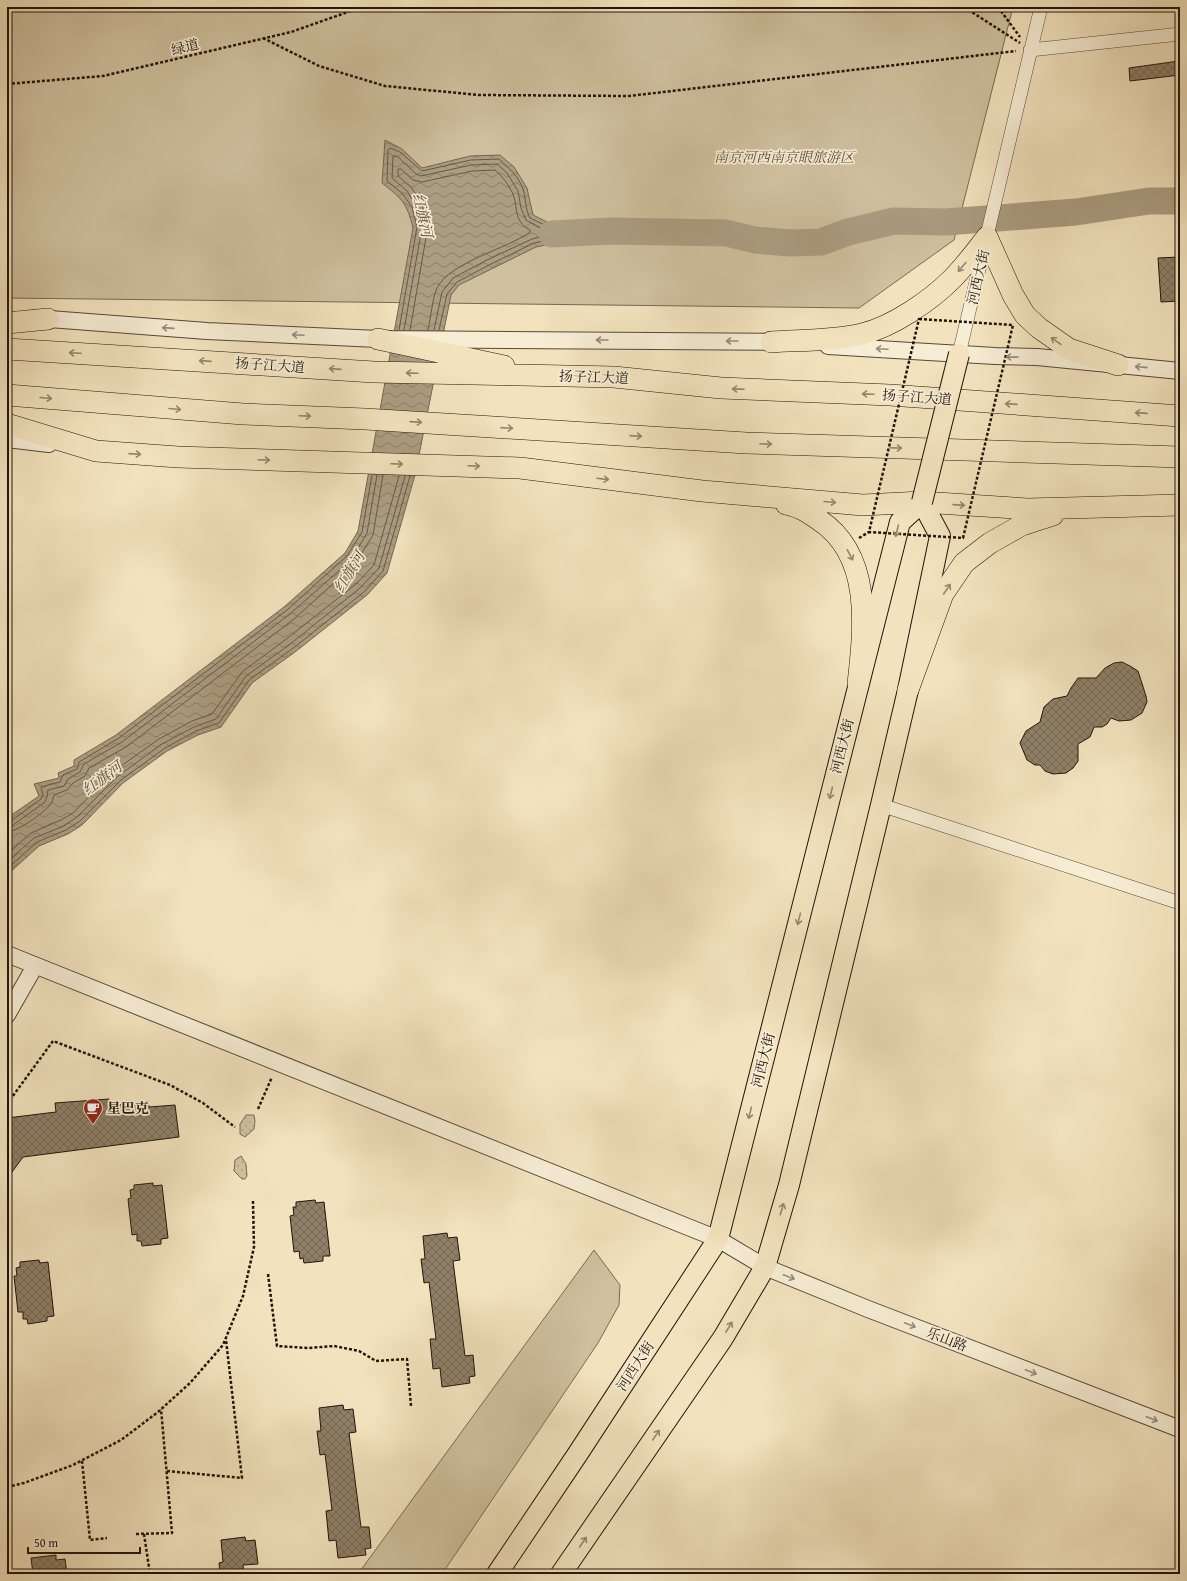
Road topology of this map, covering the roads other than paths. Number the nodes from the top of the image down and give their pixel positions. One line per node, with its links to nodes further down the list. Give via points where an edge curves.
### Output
1 (1041, 7): 3 (street, 河西大街)
2 (1180, 34): 3 (street)
3 (1030, 50): 4 (street, 河西大街)
4 (988, 236): 9 (highway, one-way to 9, via 951,279 922,304 893,323 862,334); 11 (street, 河西大街); 13 (highway, one-way to 4, via 1069,349 1025,315 1013,295)
5 (7, 315): 6 (street)
6 (48, 319): 7 (highway); 8 (street, one-way to 6, via 207,331)
7 (7, 323)
8 (378, 339): 12 (highway)
9 (770, 342): 11 (street, one-way to 9); 12 (street, one-way to 12)
10 (7, 349): 12 (highway, 扬子江大道, one-way to 10, via 374,372)
11 (959, 354): 13 (street, one-way to 11, via 1037,357); 22 (main road, 河西大街, bridge)
12 (451, 356): 16 (highway, 扬子江大道, one-way to 12, via 890,395 721,388 614,377 548,376)
13 (1118, 365): 14 (street, one-way to 13)
14 (1180, 371)
15 (7, 395): 20 (highway, one-way to 20, via 243,414 365,418 746,443)
16 (1180, 416)
17 (7, 424): 19 (highway)
18 (7, 439): 19 (street)
19 (96, 451): 21 (highway, one-way to 21, via 178,457 520,468 702,492)
20 (1180, 457)
21 (749, 495): 22 (highway, one-way to 22, via 863,505); 25 (highway, one-way to 25, via 800,507 830,527 842,540 853,562 860,585 863,640)
22 (922, 502): 24 (highway, one-way to 24, via 1028,509); 25 (main road, 河西大街, one-way to 25, via 900,522); 26 (main road, via 940,536)
23 (1180, 505): 24 (highway)
24 (1086, 507): 26 (highway, one-way to 24, via 943,594 964,564 990,543 1022,524)
25 (858, 684): 32 (main road, 河西大街, one-way to 32)
26 (908, 690): 27 (main road)
27 (881, 805): 28 (street); 33 (main road, one-way to 27, via 789,1185)
28 (1180, 903)
29 (7, 954): 30 (street, 乐山路)
30 (35, 966): 31 (street); 32 (street, 乐山路)
31 (7, 1015)
32 (718, 1239): 33 (street, 乐山路); 35 (main road, 河西大街)
33 (765, 1267): 34 (street, 乐山路, one-way to 34); 36 (main road, one-way to 33, via 723,1338)
34 (1180, 1429)
35 (497, 1574)
36 (561, 1574)

